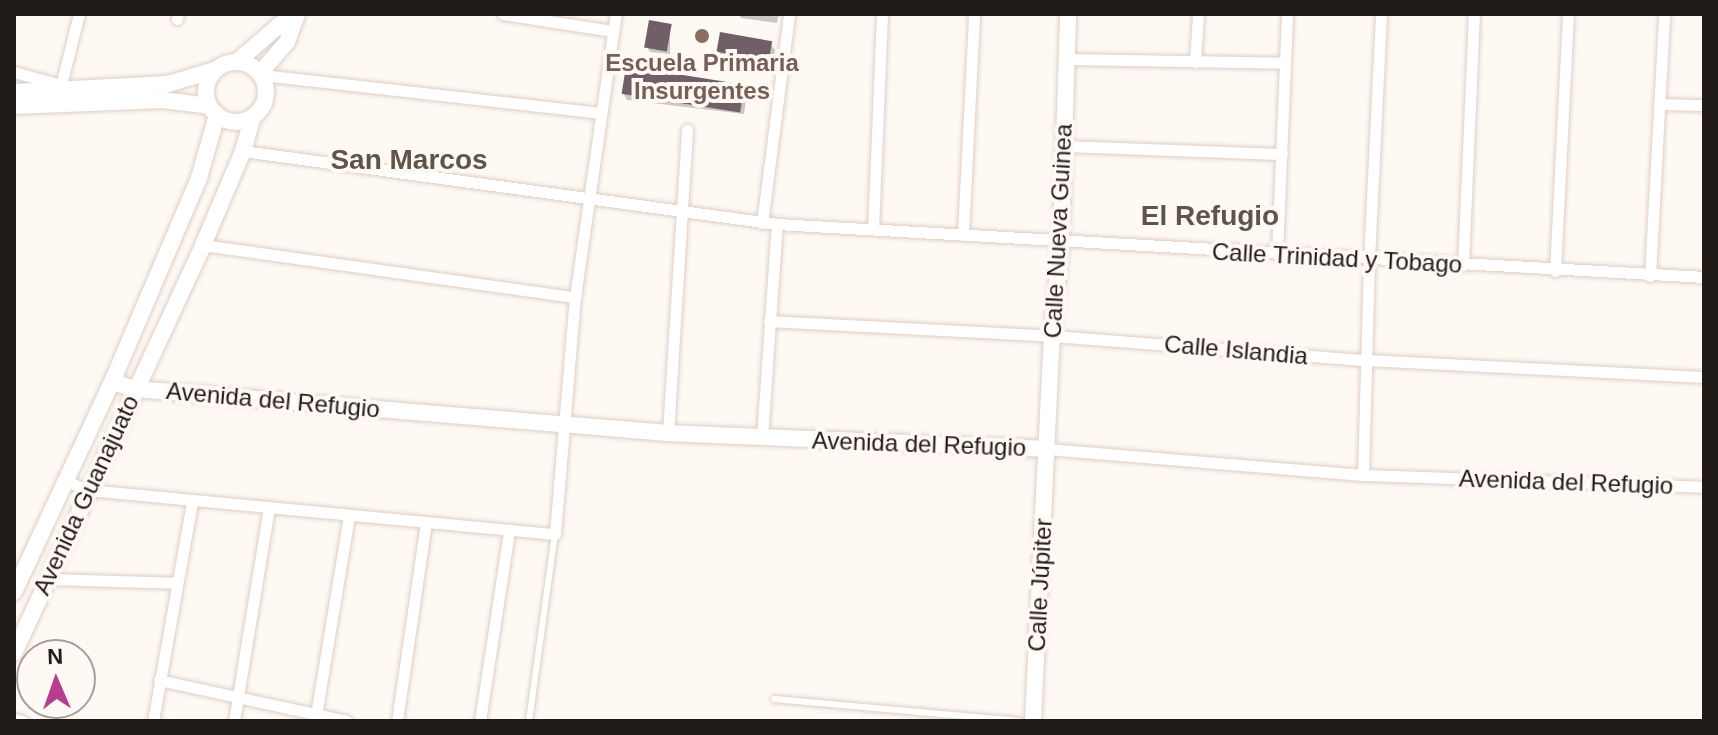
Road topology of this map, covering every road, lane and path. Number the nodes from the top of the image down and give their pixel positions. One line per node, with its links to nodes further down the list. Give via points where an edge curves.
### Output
1 (79, 14): 23 (street)
2 (294, 14): 17 (street); 22 (street, via 287,42)
3 (503, 14): 15 (street)
4 (616, 14): 15 (street)
5 (789, 14): 37 (street)
6 (882, 14): 39 (street)
7 (974, 14): 40 (street)
8 (1068, 14): 16 (street, Calle Nueva Guinea)
9 (1198, 14): 18 (street)
10 (1287, 14): 19 (street)
11 (1381, 14): 44 (street)
12 (1474, 14): 45 (street)
13 (1568, 14): 46 (street)
14 (1664, 14): 25 (street)
15 (613, 31): 29 (street)
16 (1066, 59): 18 (street); 32 (street, Calle Nueva Guinea)
17 (238, 61): 20 (street); 22 (street)
18 (1195, 62): 19 (street)
19 (1285, 63): 34 (street)
20 (215, 70): 23 (street, via 184,82); 28 (street, via 206,87)
21 (14, 72): 23 (street)
22 (261, 74): 29 (street); 30 (street, via 266,98)
23 (66, 87): 24 (street)
24 (14, 92)
25 (1659, 104): 26 (street); 47 (street)
26 (1704, 105)
27 (14, 106): 28 (street, via 176,100)
28 (213, 111): 30 (street, via 235,122); 54 (street, Avenida Guanajuato, via 199,178)
29 (601, 113): 35 (street)
30 (253, 117): 33 (street, Avenida Guanajuato)
31 (687, 130): 36 (street)
32 (1064, 146): 34 (street); 41 (street, Calle Nueva Guinea)
33 (243, 151): 35 (street, Calle Trinidad y Tobago); 42 (street, Avenida Guanajuato)
34 (1282, 154): 43 (street)
35 (587, 199): 36 (street, Calle Trinidad y Tobago); 49 (street)
36 (679, 212): 37 (street, Calle Trinidad y Tobago); 57 (street)
37 (762, 223): 38 (street, Calle Trinidad y Tobago)
38 (777, 224): 39 (street, Calle Trinidad y Tobago); 50 (street)
39 (873, 229): 40 (street, Calle Trinidad y Tobago)
40 (963, 234): 41 (street, Calle Trinidad y Tobago)
41 (1061, 241): 43 (street, Calle Trinidad y Tobago); 51 (street, Calle Nueva Guinea)
42 (203, 245): 49 (street); 55 (street, Avenida Guanajuato)
43 (1277, 254): 44 (street, Calle Trinidad y Tobago)
44 (1369, 260): 45 (street, Calle Trinidad y Tobago); 52 (street)
45 (1463, 265): 46 (street, Calle Trinidad y Tobago)
46 (1555, 271): 47 (street, Calle Trinidad y Tobago)
47 (1650, 276): 48 (street, Calle Trinidad y Tobago)
48 (1704, 277)
49 (575, 297): 56 (street)
50 (769, 321): 51 (street, Calle Islandia); 58 (street)
51 (1052, 336): 52 (street, Calle Islandia); 59 (street, Calle Nueva Guinea)
52 (1367, 360): 53 (street, Calle Islandia); 60 (street)
53 (1704, 377)
54 (112, 382): 55 (street, Avenida del Refugio); 61 (street, Avenida Guanajuato)
55 (135, 389): 56 (street, Avenida del Refugio); 63 (street, Avenida Guanajuato)
56 (565, 425): 57 (street, Avenida del Refugio); 69 (street)
57 (668, 433): 58 (street, Avenida del Refugio)
58 (762, 437): 59 (street, Avenida del Refugio)
59 (1047, 449): 60 (street, Avenida del Refugio); 89 (street, Calle Júpiter)
60 (1363, 475): 62 (street, Avenida del Refugio)
61 (66, 481): 63 (street); 70 (street, Avenida Guanajuato)
62 (1704, 487)
63 (88, 490): 64 (street); 71 (street, Avenida Guanajuato)
64 (192, 502): 65 (street); 73 (street)
65 (269, 508): 66 (street); 77 (street)
66 (349, 516): 67 (street); 79 (street)
67 (426, 523): 68 (street); 85 (street)
68 (509, 531): 69 (street); 86 (street)
69 (555, 534): 87 (lane)
70 (38, 537): 71 (street); 74 (street, Avenida Guanajuato)
71 (63, 548): 72 (street, Avenida Guanajuato)
72 (46, 579): 73 (street); 75 (street, Avenida Guanajuato)
73 (177, 583): 76 (street)
74 (14, 592)
75 (14, 653)
76 (159, 680): 77 (street); 82 (street)
77 (238, 696): 79 (street); 83 (street)
78 (774, 699): 88 (lane)
79 (315, 718): 84 (street)
80 (14, 719): 81 (street)
81 (23, 721)
82 (153, 721)
83 (234, 721)
84 (347, 721)
85 (397, 721)
86 (480, 721)
87 (529, 721)
88 (1020, 721)
89 (1033, 721)

